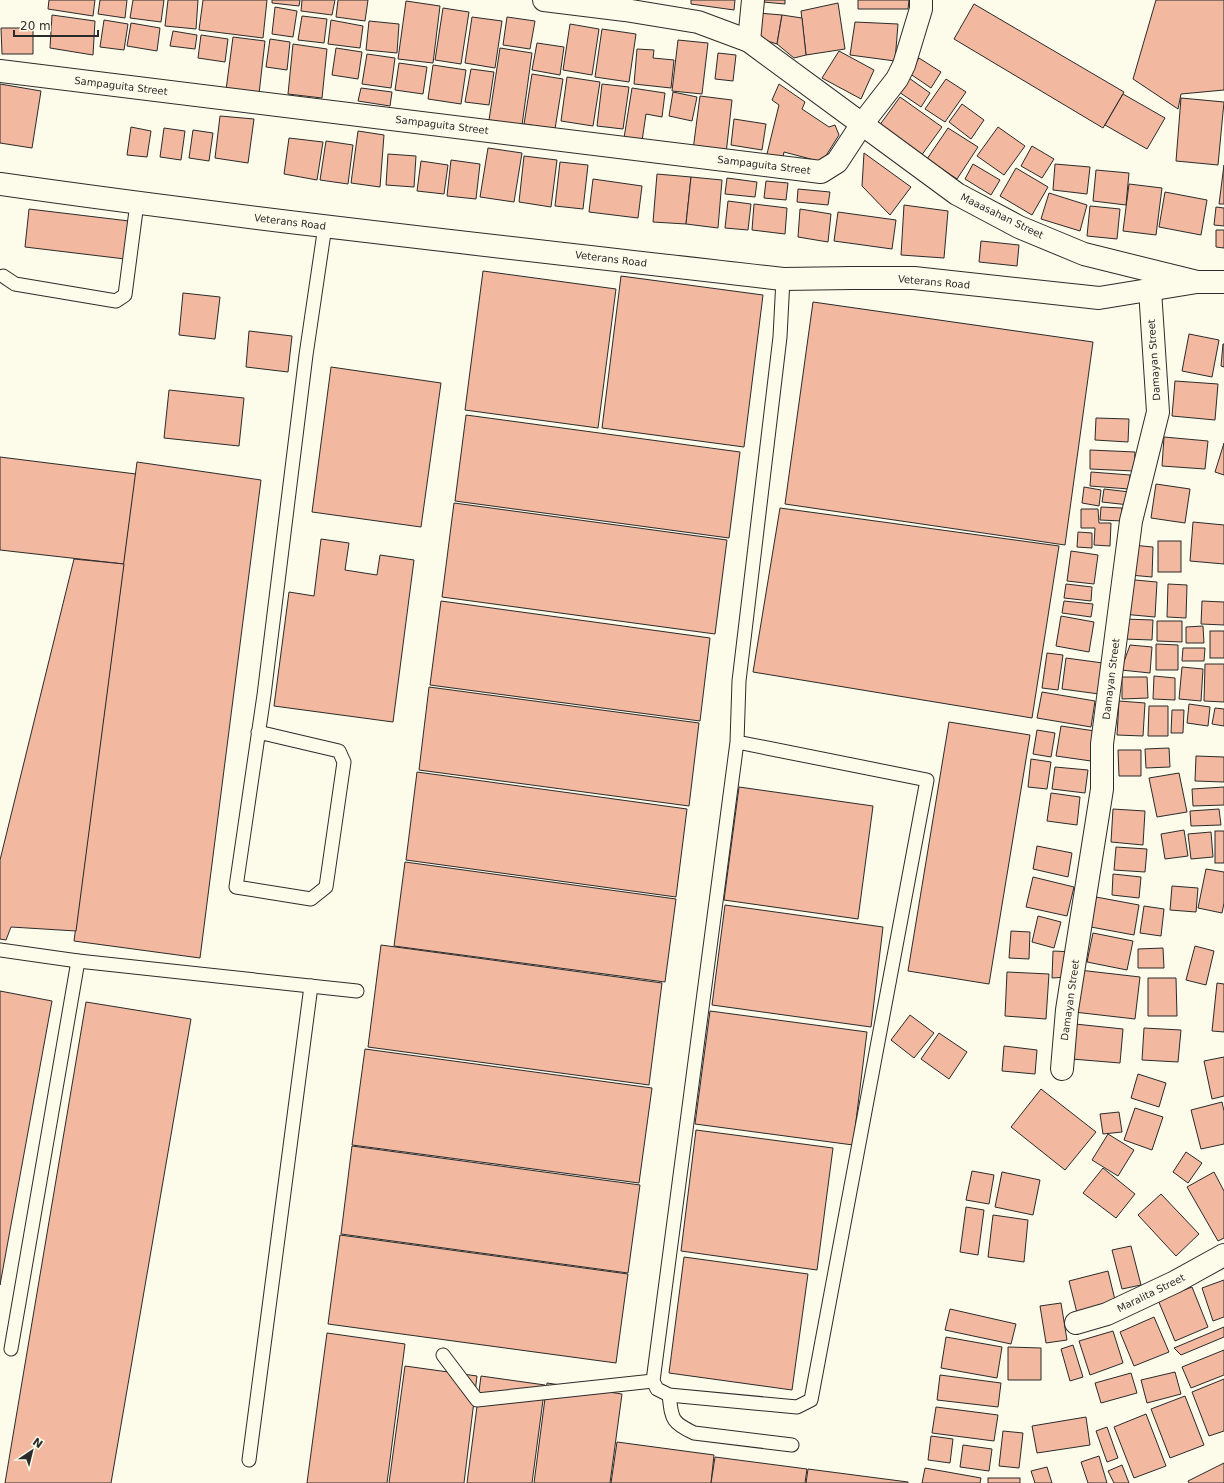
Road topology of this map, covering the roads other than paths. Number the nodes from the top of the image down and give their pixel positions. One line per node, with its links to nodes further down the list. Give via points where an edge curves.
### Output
1 (544, 0): 4 (street, Maaasahan Street)
2 (753, 0): 5 (street)
3 (921, 0): 7 (street, Sampaguita Street, via 919,16 897,79)
4 (626, 5): 5 (street, Maaasahan Street, via 698,22)
5 (749, 41): 7 (street, Maaasahan Street)
6 (0, 71): 7 (street, Sampaguita Street, via 821,172 838,162)
7 (852, 118): 13 (street, Maaasahan Street, via 957,194 1019,227 1084,254)
8 (0, 184): 9 (street, Veterans Road)
9 (136, 203): 10 (street, Veterans Road); 11 (lane, via 125,295 116,301 15,284)
10 (325, 226): 12 (street, Veterans Road); 16 (lane)
11 (3, 276)
12 (783, 279): 15 (street, Veterans Road, via 914,278 1099,298); 17 (lane, via 780,337 739,681)
13 (1197, 282): 14 (street, Veterans Road); 15 (street, Veterans Road)
14 (1224, 282)
15 (1150, 290): 22 (street, Damayan Street, via 1158,412 1131,521 1102,744 1102,789 1067,1010)
16 (258, 732): 16 (lane, via 340,751 344,762 326,887 311,899 236,887)
17 (737, 742): 27 (lane); 28 (lane, via 927,780 811,1400 796,1407)
18 (0, 950): 19 (lane)
19 (78, 961): 20 (lane); 25 (lane)
20 (311, 986): 21 (lane); 30 (lane)
21 (358, 992)
22 (1062, 1069)
23 (1224, 1255): 24 (street, Maralita Street, via 1128,1305)
24 (1076, 1323)
25 (11, 1349)
26 (443, 1355): 27 (lane, via 477,1400)
27 (652, 1381): 28 (lane, via 657,1389)
28 (669, 1395): 29 (lane, via 672,1417 680,1426 694,1433)
29 (792, 1445)
30 (249, 1460)

